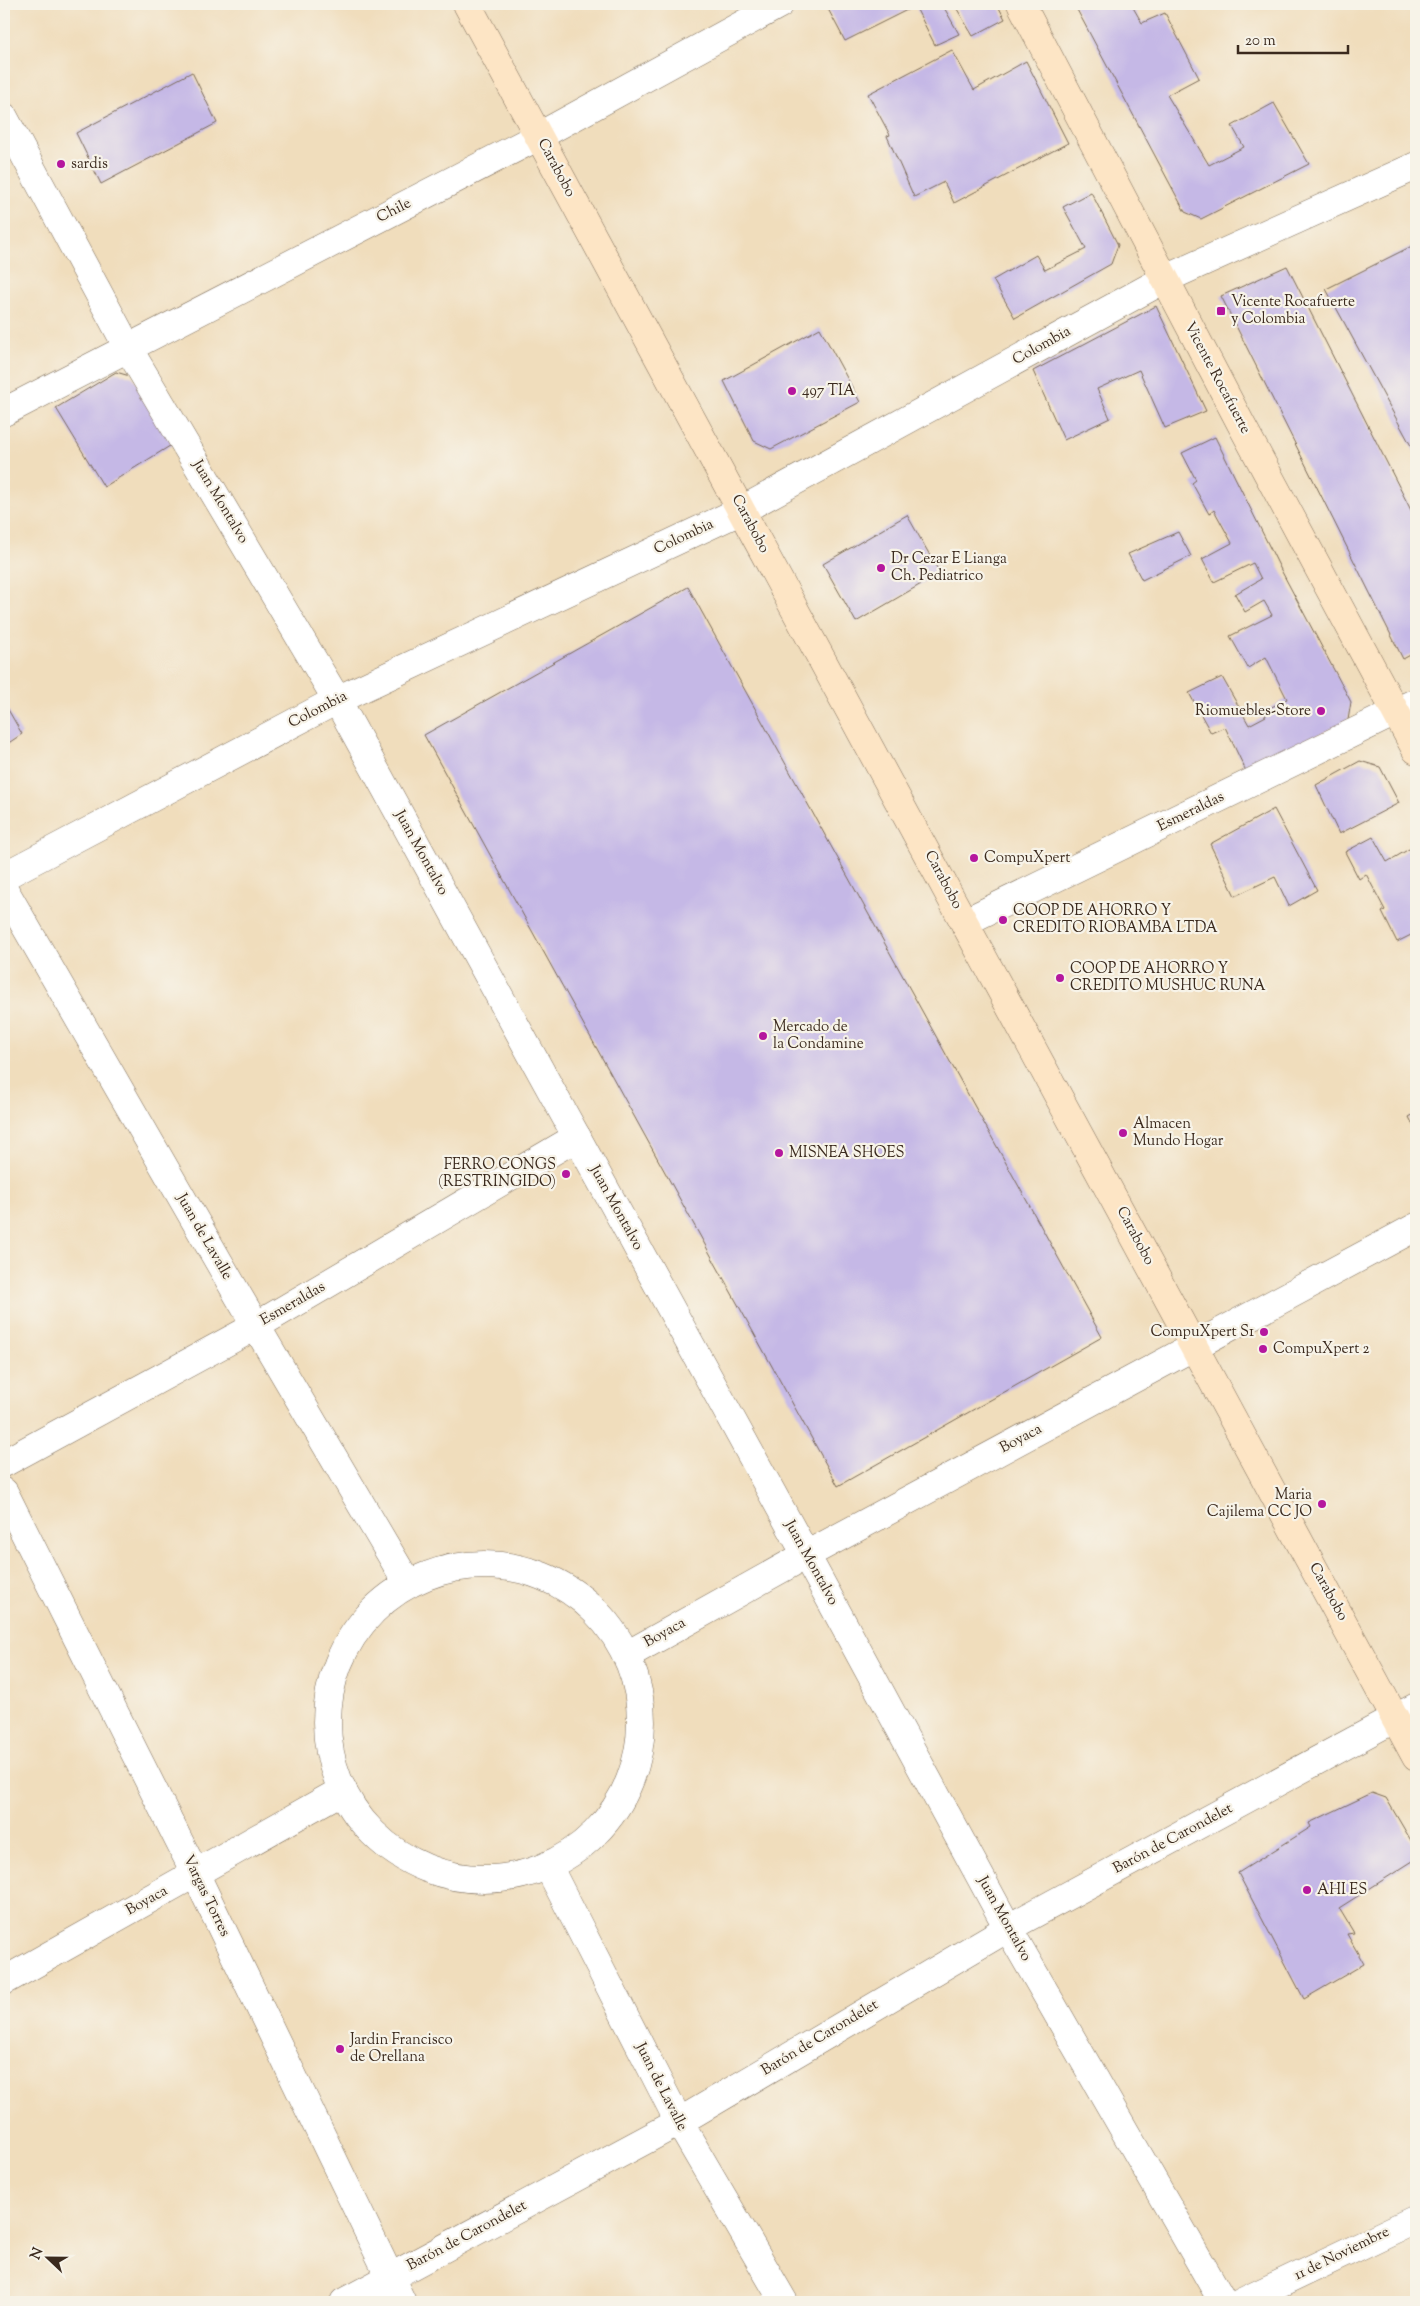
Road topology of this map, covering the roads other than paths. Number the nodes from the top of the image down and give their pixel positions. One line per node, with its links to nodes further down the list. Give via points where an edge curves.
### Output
1 (468, 4): 5 (main road, Carabobo)
2 (780, 4): 5 (street, Chile)
3 (1021, 4): 7 (main road, Vicente Rocafuerte)
4 (4, 117): 8 (street, Juan Montalvo)
5 (539, 136): 8 (street, Chile); 10 (main road, Carabobo)
6 (1416, 166): 7 (street, Colombia)
7 (1165, 279): 10 (street, Colombia); 12 (main road, Vicente Rocafuerte)
8 (128, 348): 9 (street, Chile); 11 (street, Juan Montalvo)
9 (4, 412)
10 (742, 510): 11 (street, Colombia); 16 (main road, Carabobo)
11 (337, 700): 14 (street, Colombia); 17 (street, Juan Montalvo)
12 (1406, 707): 13 (main road, Vicente Rocafuerte); 16 (street, Esmeraldas)
13 (1416, 750)
14 (4, 876)
15 (4, 889): 19 (street, Juan de Lavalle)
16 (965, 922): 20 (main road, Carabobo)
17 (577, 1137): 19 (street, Esmeraldas); 23 (street, Juan Montalvo)
18 (1416, 1227): 20 (street, Boyaca)
19 (256, 1326): 21 (street, Esmeraldas); 24 (street, Juan de Lavalle)
20 (1194, 1346): 23 (street, Boyaca); 26 (main road, Carabobo)
21 (4, 1463)
22 (4, 1492): 30 (street, Vargas Torres)
23 (806, 1555): 25 (street, Boyaca); 31 (street, Juan Montalvo)
24 (408, 1584): 25 (street, via 448,1568 491,1564 533,1572 572,1590 604,1619); 28 (street, via 376,1607 352,1638 334,1674 327,1713 330,1753)
25 (627, 1655): 29 (street, via 639,1695 640,1736 631,1776 612,1813 584,1843)
26 (1406, 1713): 27 (main road, Carabobo); 31 (street, Barón de Carondelet)
27 (1416, 1757)
28 (343, 1790): 29 (street, via 364,1824 376,1836 394,1852 430,1870 469,1879 510,1877); 30 (street, Boyaca)
29 (548, 1866): 33 (street, Juan de Lavalle)
30 (195, 1874): 32 (street, Boyaca); 35 (street, Vargas Torres)
31 (1008, 1928): 33 (street, Barón de Carondelet); 39 (street, Juan Montalvo)
32 (4, 1981)
33 (679, 2122): 35 (street, Barón de Carondelet); 38 (street, Juan de Lavalle)
34 (1416, 2219): 40 (street, 11 de Noviembre)
35 (390, 2278): 36 (street, Barón de Carondelet); 37 (street, Vargas Torres)
36 (344, 2302)
37 (402, 2302)
38 (784, 2302)
39 (1223, 2302)
40 (1242, 2302)

